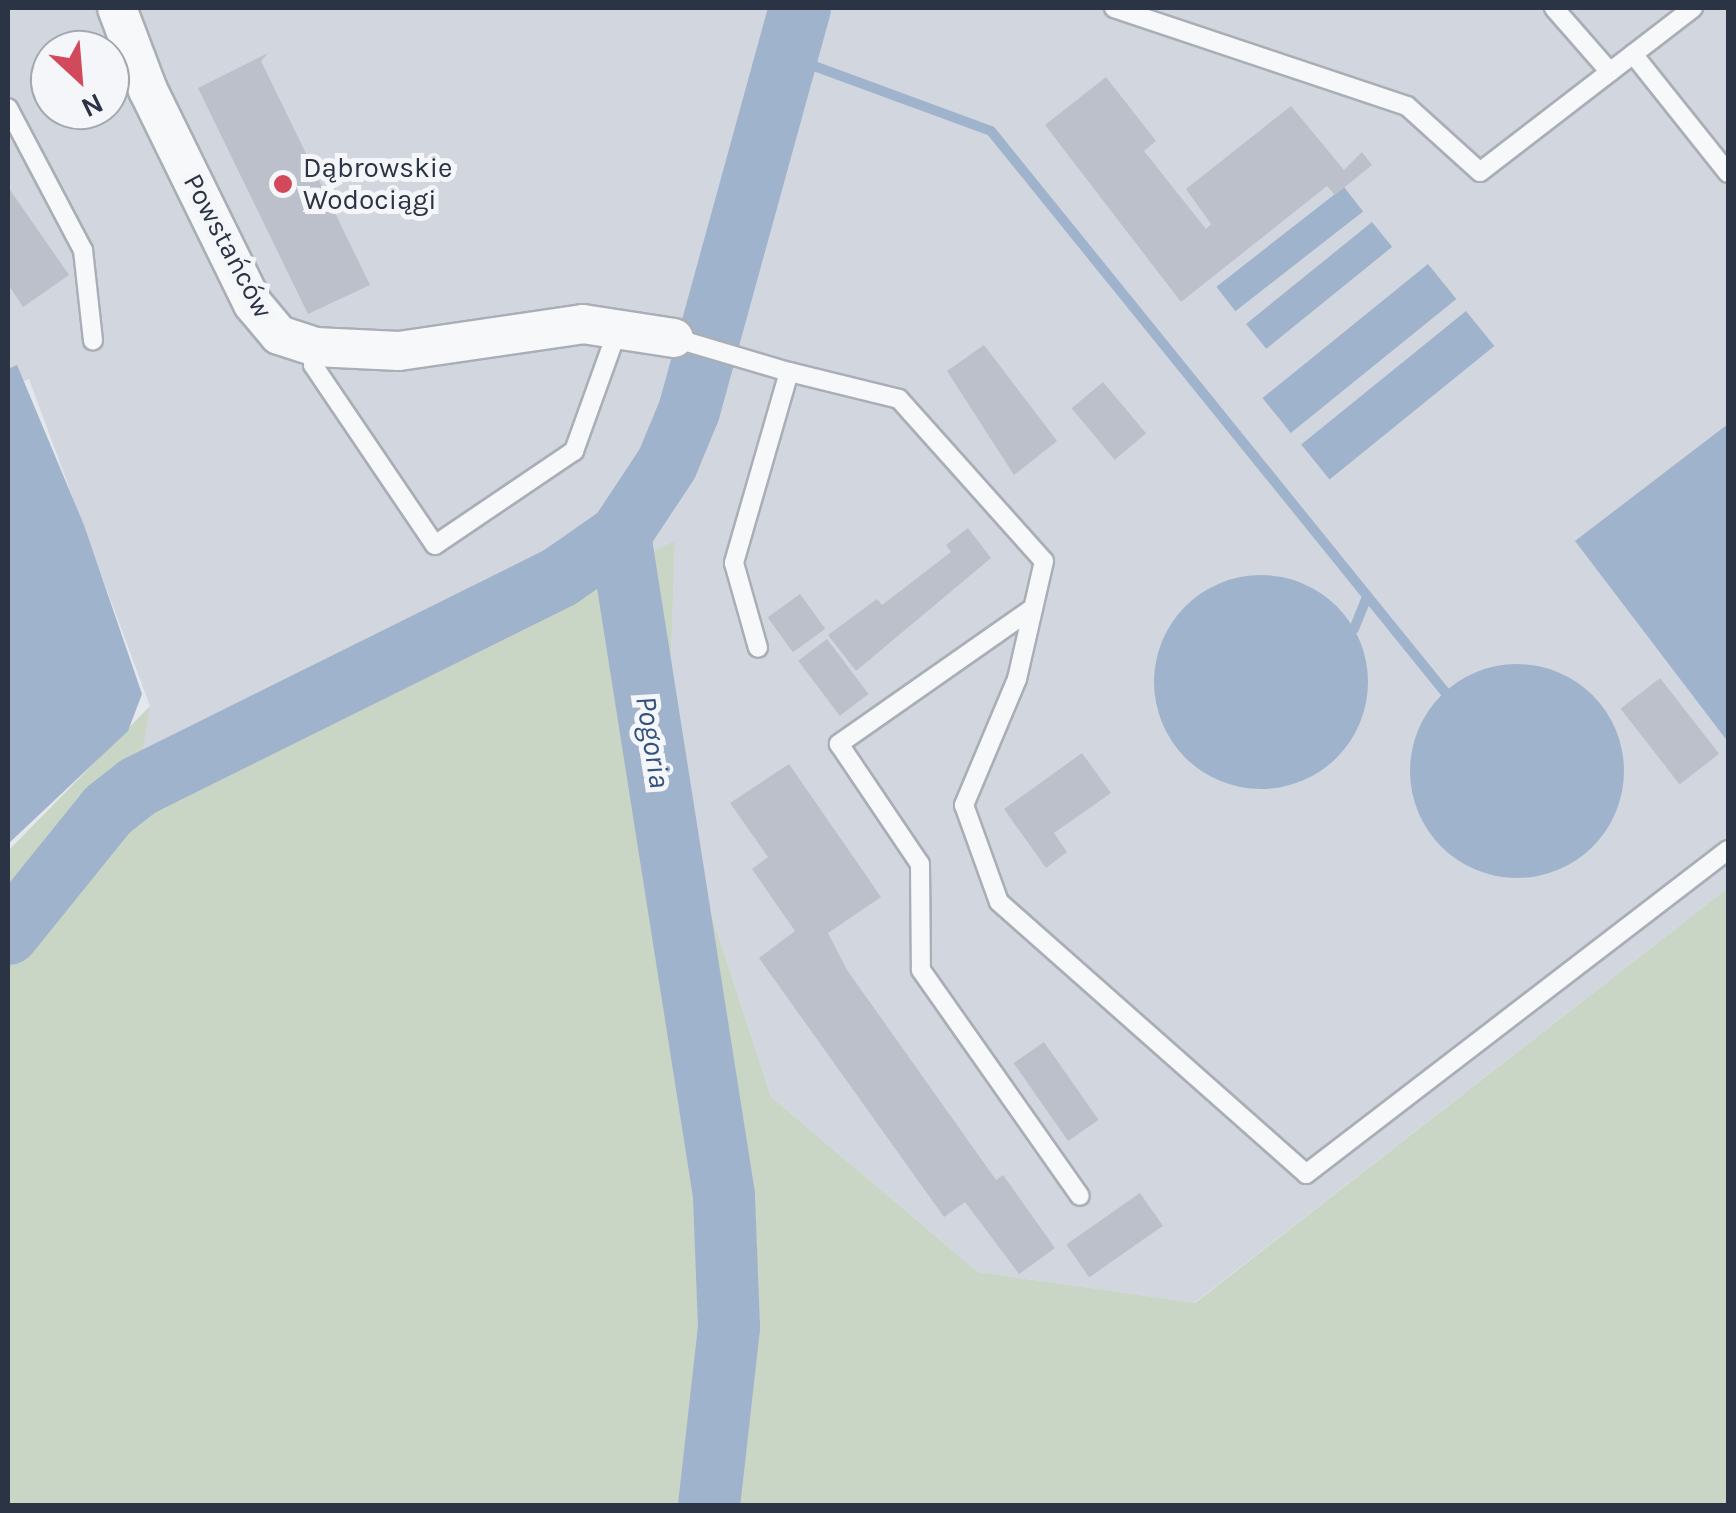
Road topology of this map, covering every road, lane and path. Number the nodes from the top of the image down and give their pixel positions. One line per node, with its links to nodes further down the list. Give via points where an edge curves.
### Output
1 (117, 8): 12 (street, Powstańców, via 148,90 253,304 280,335)
2 (1115, 8): 6 (lane, via 1407,106 1480,172)
3 (1554, 8): 6 (lane)
4 (1694, 8): 5 (lane)
5 (1633, 54): 6 (lane); 8 (lane)
6 (1610, 72)
7 (8, 108): 11 (lane, via 83,250)
8 (1728, 172)
9 (619, 326): 10 (street, Powstańców); 12 (street, Powstańców, via 582,324 400,351); 12 (lane, via 574,451 435,546 313,366)
10 (674, 338): 13 (lane)
11 (93, 340)
12 (315, 347)
13 (789, 372): 14 (lane, via 898,399 1044,562); 15 (lane, via 734,563)
14 (1033, 608): 16 (lane, via 1017,679 964,805 999,902 1306,1174); 17 (lane, via 839,744 920,864 920,970)
15 (758, 648)
16 (1728, 850)
17 (1080, 1196)

